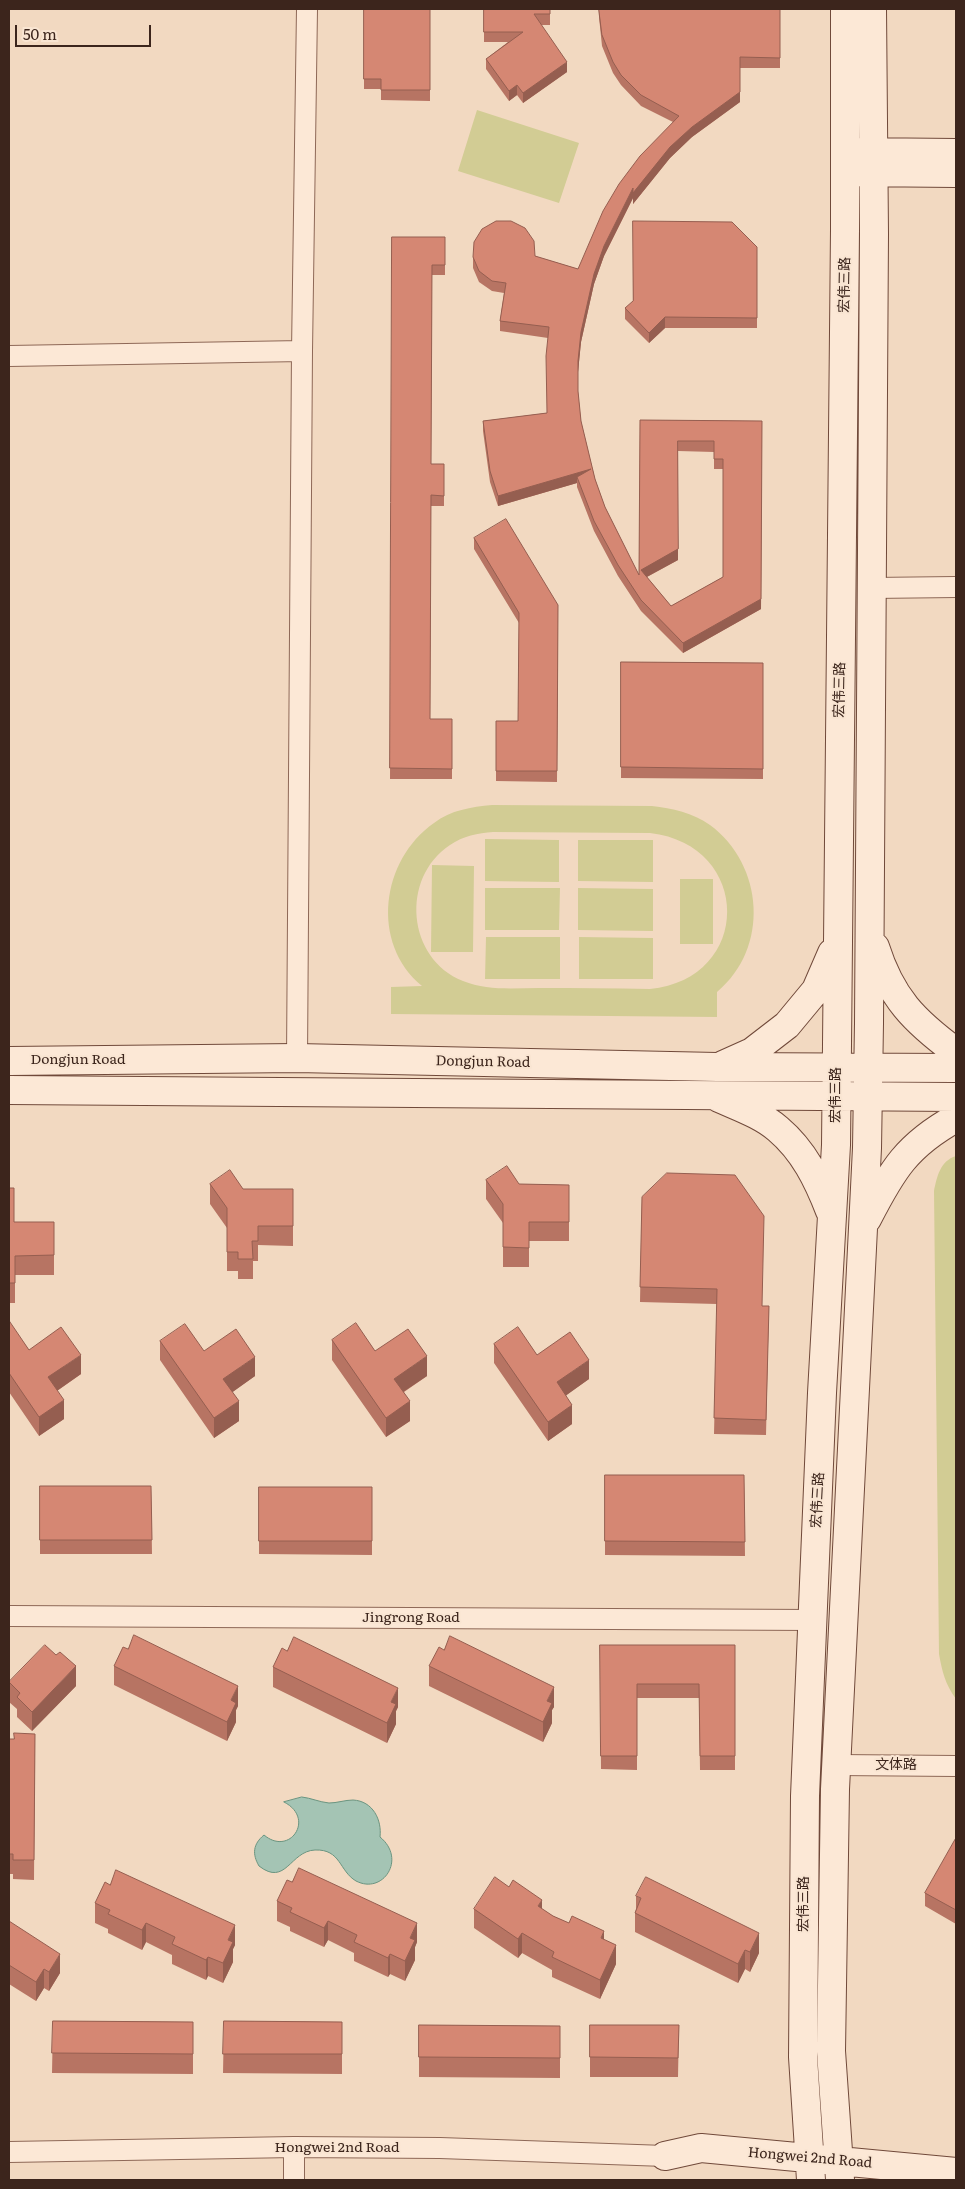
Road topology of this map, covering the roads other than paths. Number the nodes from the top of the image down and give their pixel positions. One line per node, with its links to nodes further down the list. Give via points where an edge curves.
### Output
1 (307, 9): 8 (street)
2 (845, 9): 5 (main road, 宏伟三路)
3 (872, 9): 6 (main road, 宏伟三路)
4 (956, 153): 6 (main road)
5 (845, 162): 6 (main road); 13 (main road, 宏伟三路)
6 (873, 162): 7 (main road); 11 (main road, 宏伟三路)
7 (956, 173)
8 (302, 352): 9 (street); 15 (street)
9 (9, 356)
10 (956, 587): 11 (street)
11 (872, 588): 12 (main road, 宏伟三路)
12 (870, 932): 14 (main road, via 882,968 898,1000 926,1030); 19 (main road, 宏伟三路)
13 (837, 943): 17 (main road, via 816,990 787,1025 752,1052); 18 (main road, 宏伟三路)
14 (956, 1052)
15 (298, 1058): 16 (main road, Dongjun Road); 17 (main road, Dongjun Road)
16 (9, 1061)
17 (717, 1067): 18 (main road, Dongjun Road)
18 (836, 1068): 19 (main road, Dongjun Road); 23 (main road, 宏伟三路)
19 (869, 1068): 20 (main road, Dongjun Road); 24 (main road, 宏伟三路)
20 (956, 1068)
21 (9, 1090): 22 (main road)
22 (713, 1096): 23 (main road); 27 (main road, via 778,1128 803,1155 818,1180)
23 (836, 1096): 24 (main road); 27 (main road, 宏伟三路)
24 (868, 1096): 25 (main road); 28 (main road, 宏伟三路)
25 (956, 1097)
26 (956, 1118): 28 (main road, via 931,1132 902,1160)
27 (832, 1216): 30 (main road, 宏伟三路)
28 (863, 1226): 31 (main road, 宏伟三路)
29 (9, 1616): 30 (street, Jingrong Road)
30 (812, 1620): 36 (main road, 宏伟三路, via 804,1796 803,2047)
31 (837, 1765): 32 (street, 文体路); 38 (main road, 宏伟三路, via 831,2051)
32 (956, 1766)
33 (294, 2147): 34 (street, Hongwei 2nd Road); 35 (street, Hongwei 2nd Road, via 440,2148); 39 (street)
34 (9, 2152)
35 (665, 2156): 36 (main road, Hongwei 2nd Road, via 701,2148)
36 (811, 2171): 38 (main road, Hongwei 2nd Road)
37 (956, 2172): 38 (main road, Hongwei 2nd Road)
38 (842, 2175)
39 (294, 2180)

